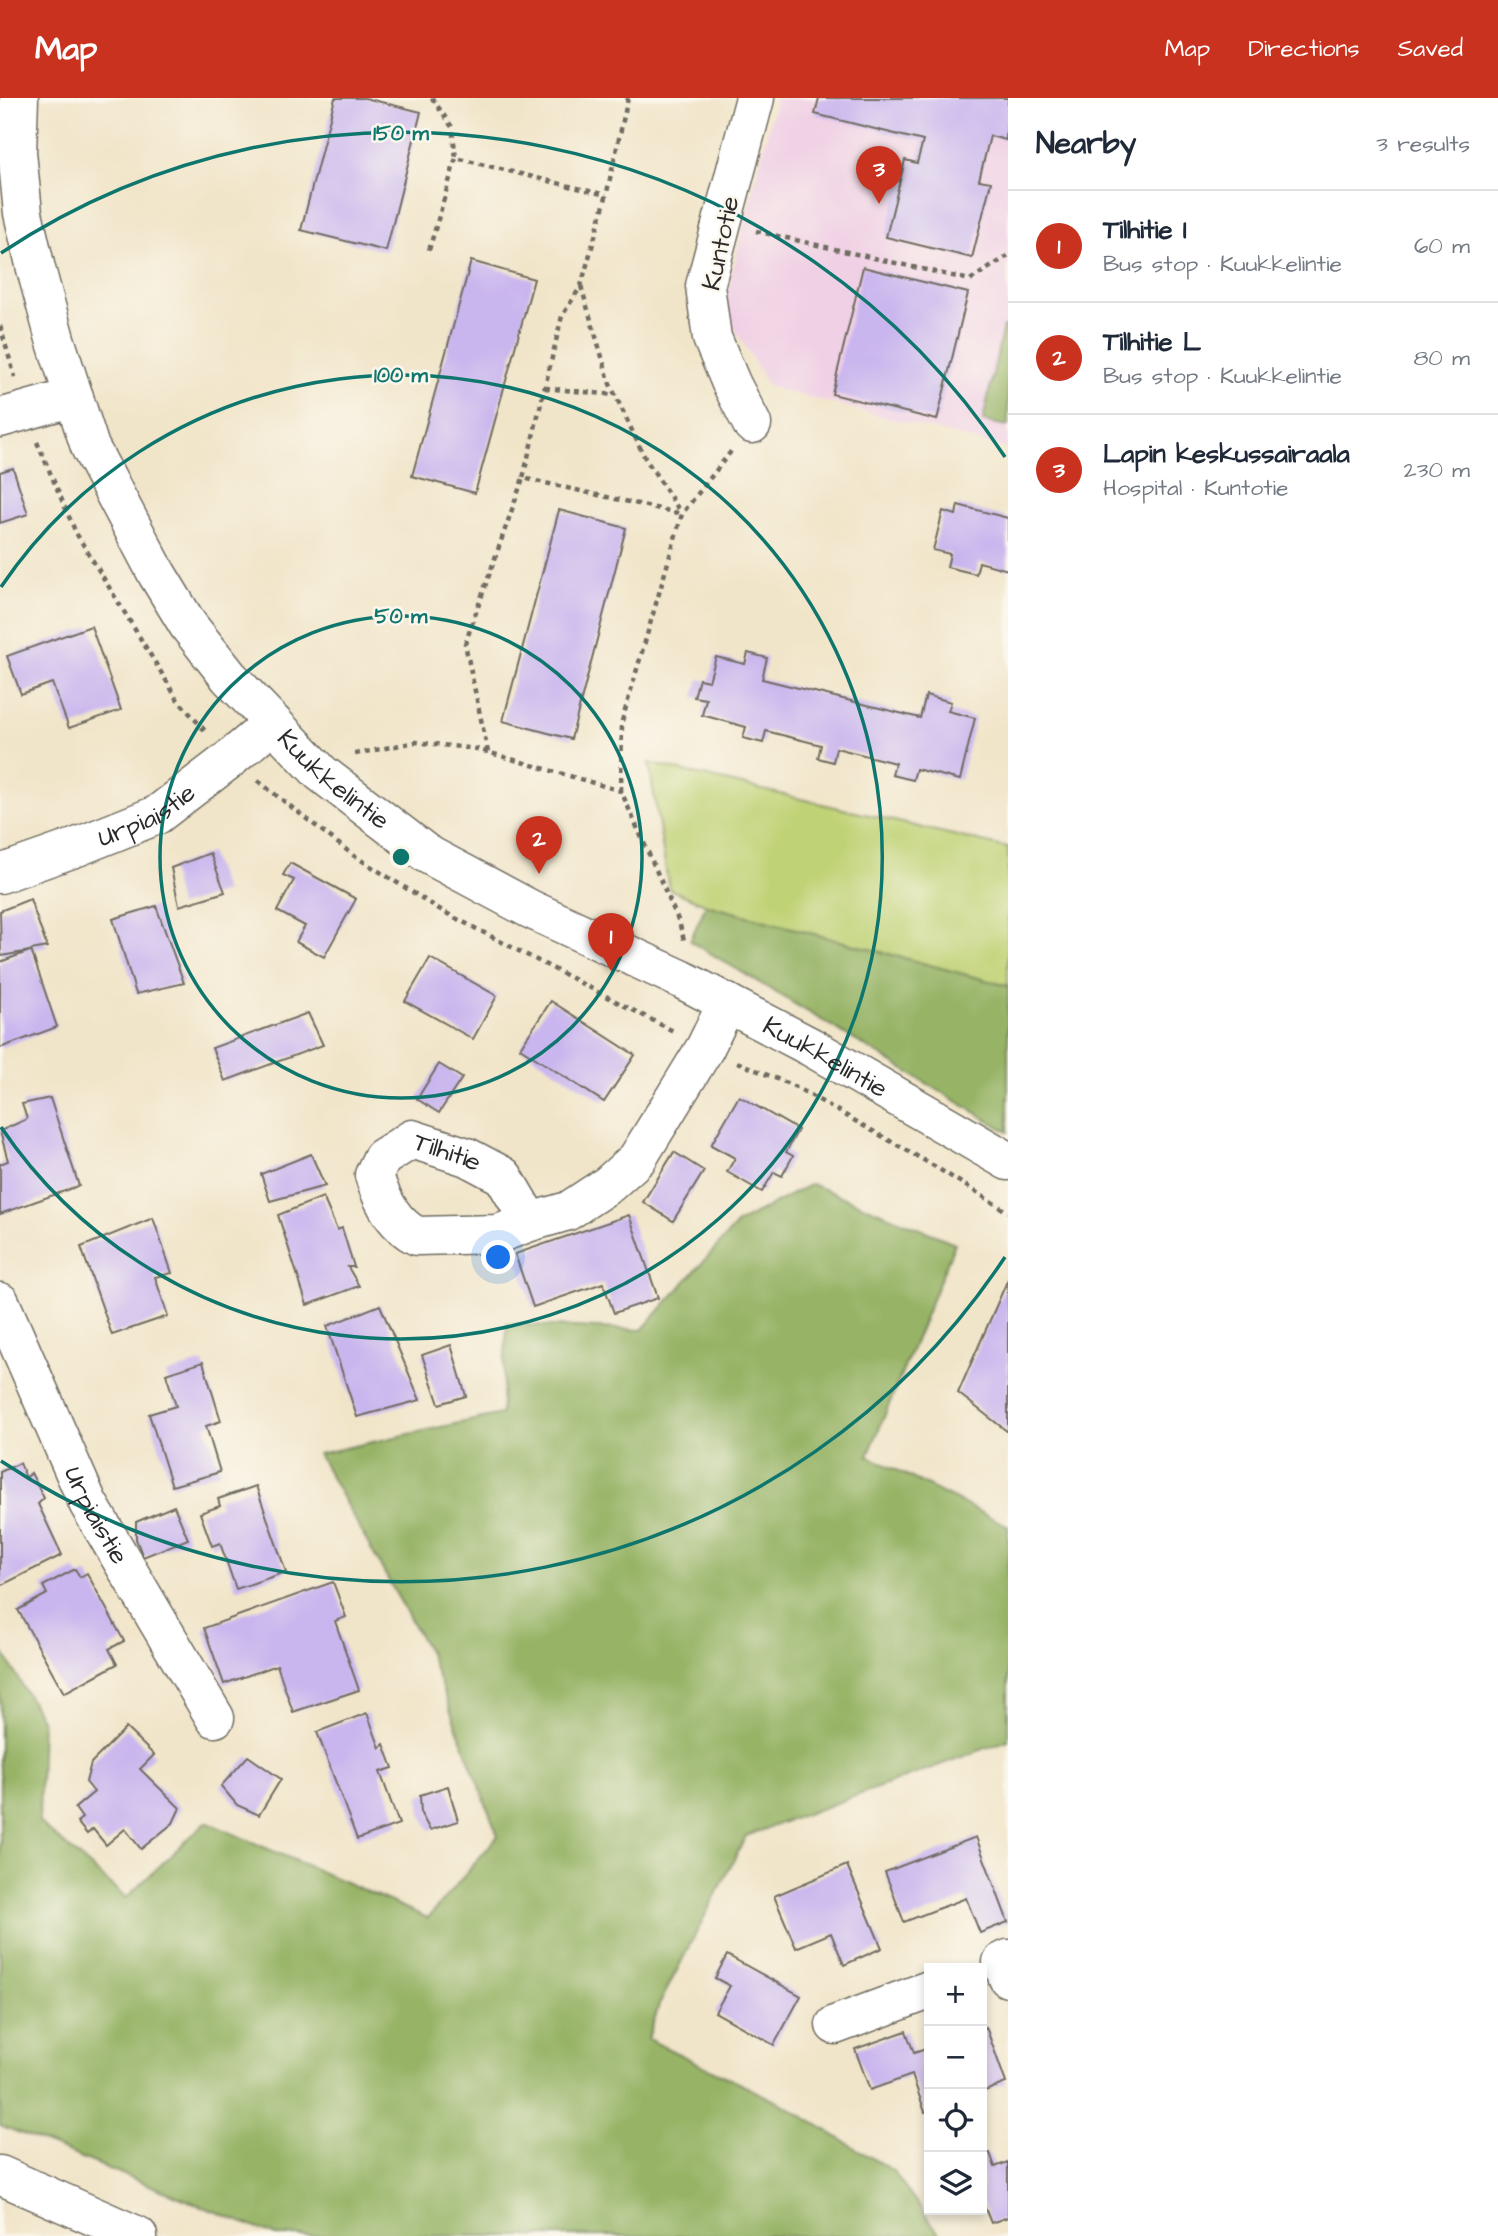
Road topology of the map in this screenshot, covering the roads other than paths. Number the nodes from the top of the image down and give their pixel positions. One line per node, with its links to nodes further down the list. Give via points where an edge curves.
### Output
1 (19, 98): 3 (street, Kuukkelintie, via 17,152 23,213)
2 (755, 98): 5 (street, Kuntotie, via 705,286 712,338)
3 (74, 397): 4 (street); 6 (street, Kuukkelintie, via 90,447 188,625)
4 (0, 418)
5 (752, 424)
6 (273, 723): 7 (street, Urpiaistie, via 158,815); 8 (street, Kuukkelintie, via 321,773 428,854 530,909)
7 (0, 874)
8 (727, 1003): 9 (street, Kuukkelintie); 10 (street, via 637,1159 568,1211)
9 (1008, 1161)
10 (530, 1222)
11 (0, 1302): 12 (street, Urpiaistie, via 88,1503)
12 (215, 1718)
13 (924, 1992): 14 (street)
14 (835, 2025)
15 (0, 2175): 16 (street)
16 (138, 2236)

